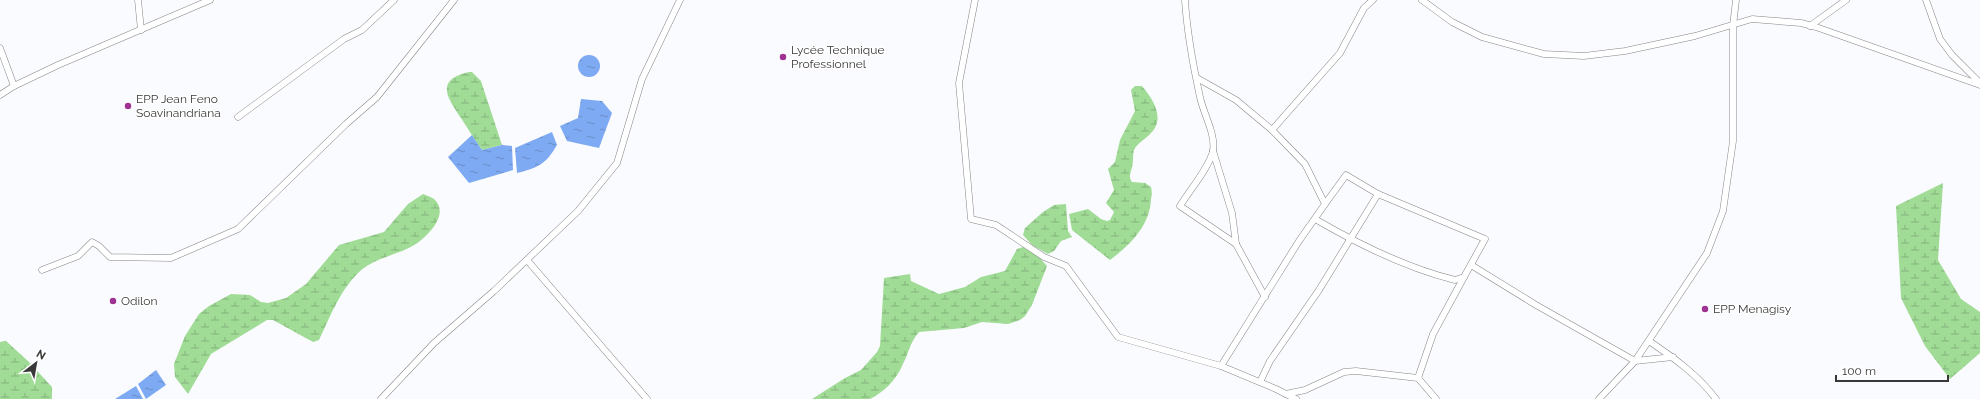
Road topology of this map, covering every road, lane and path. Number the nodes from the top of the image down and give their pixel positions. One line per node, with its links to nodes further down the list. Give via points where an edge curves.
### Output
1 (138, 0): 15 (street)
2 (210, 0): 15 (street)
3 (394, 0): 21 (street, via 362,30 344,40)
4 (454, 0): 31 (street, via 377,97 238,229 171,258 110,257 92,242 78,256)
5 (680, 0): 29 (street, via 642,78 617,163 578,211)
6 (975, 0): 37 (street, via 959,83 971,219 996,225 1044,257 1066,266 1118,337)
7 (1185, 0): 17 (street)
8 (1373, 0): 22 (street, via 1364,8 1340,53)
9 (1422, 0): 13 (street, via 1452,22 1482,37 1544,54 1584,56 1625,51)
10 (1736, 0): 13 (street)
11 (1846, 0): 14 (street)
12 (1926, 0): 18 (street, via 1940,39)
13 (1733, 26): 14 (street, via 1752,19); 34 (street, via 1734,141 1723,211 1707,253)
14 (1810, 26): 18 (street)
15 (141, 30): 19 (street)
16 (0, 48): 19 (street)
17 (1197, 78): 22 (street, via 1236,100); 23 (street)
18 (1980, 84)
19 (14, 86): 20 (street)
20 (0, 95)
21 (238, 116)
22 (1272, 130): 25 (street, via 1305,164)
23 (1213, 151): 28 (street, via 1232,213); 28 (street, via 1180,206)
24 (1378, 194): 25 (street, via 1346,175); 27 (street); 30 (street, via 1485,239)
25 (1325, 204): 26 (street)
26 (1315, 220): 27 (street); 33 (street)
27 (1350, 240): 32 (street, via 1442,276 1455,280); 39 (street, via 1270,361)
28 (1236, 244): 33 (street)
29 (527, 260): 41 (street, via 434,343); 42 (street)
30 (1471, 265): 32 (street); 36 (street)
31 (42, 270)
32 (1464, 277): 38 (street, via 1433,334)
33 (1265, 298): 37 (street)
34 (1649, 341): 35 (street); 36 (street)
35 (1673, 357): 36 (street); 46 (street, via 1704,384)
36 (1635, 361): 45 (street)
37 (1221, 366): 39 (street)
38 (1418, 378): 40 (street, via 1344,372 1305,390); 44 (street)
39 (1260, 382): 40 (street)
40 (1286, 394): 43 (street)
41 (381, 399)
42 (646, 399)
43 (1296, 399)
44 (1436, 399)
45 (1599, 399)
46 (1716, 399)

